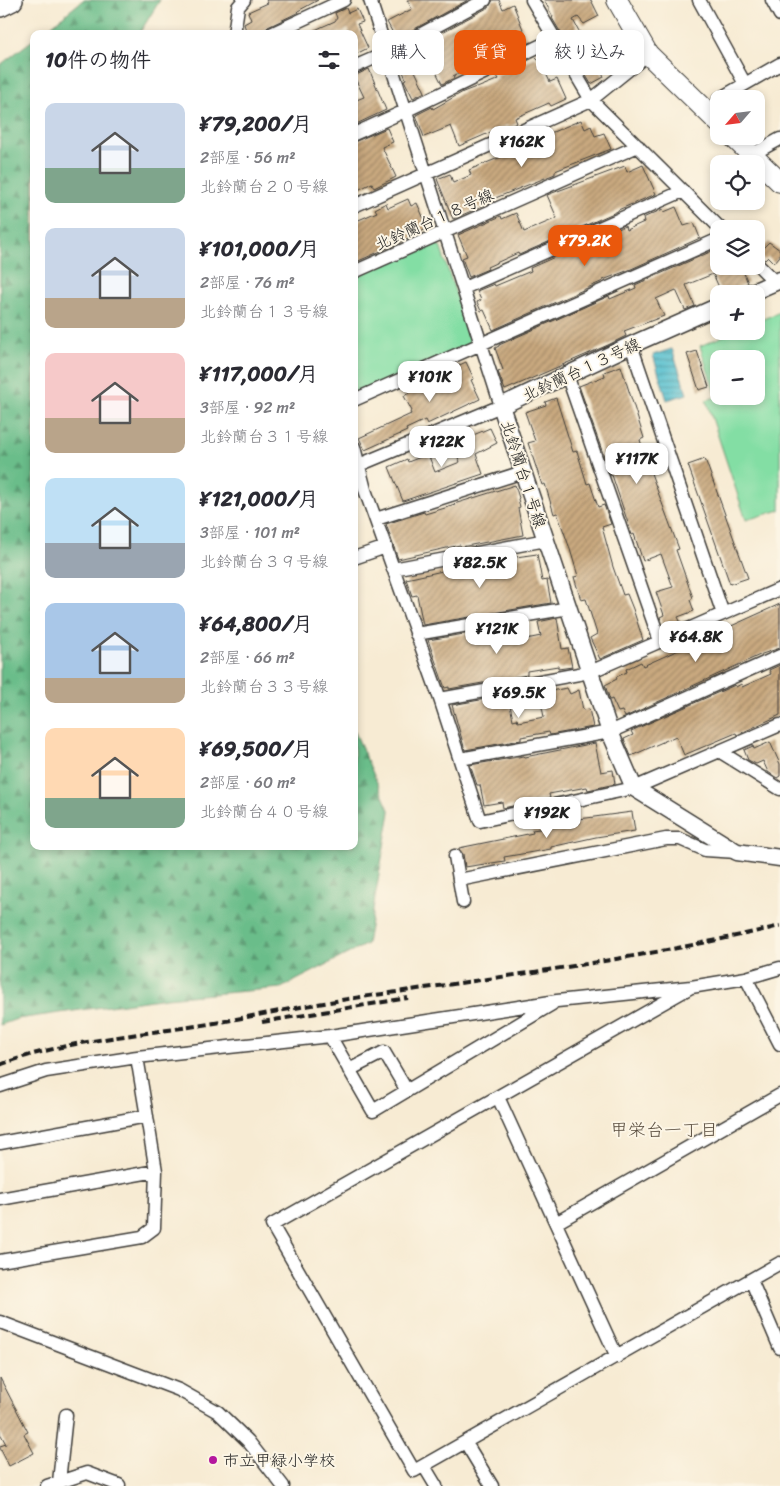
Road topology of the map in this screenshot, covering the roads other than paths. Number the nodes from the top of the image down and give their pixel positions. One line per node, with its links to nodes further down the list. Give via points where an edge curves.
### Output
1 (12, 0): 10 (highway)
2 (244, 0): 12 (street, via 238,7)
3 (344, 0): 13 (street)
4 (370, 0): 14 (street, 北鈴蘭台１号線)
5 (485, 0): 15 (street)
6 (532, 0): 16 (street)
7 (617, 0): 18 (main road)
8 (698, 0): 24 (street)
9 (772, 0): 11 (street)
10 (0, 6)
11 (780, 15)
12 (235, 30)
13 (280, 30)
14 (379, 30)
15 (429, 30)
16 (549, 30)
17 (536, 48): 28 (street)
18 (648, 54): 26 (street); 27 (main road)
19 (372, 59): 21 (street)
20 (780, 64): 24 (street)
21 (358, 65)
22 (393, 75): 28 (street, 北鈴蘭台１号線)
23 (576, 75): 26 (street)
24 (745, 84): 25 (street)
25 (734, 90)
26 (591, 100): 32 (street); 34 (street)
27 (710, 100)
28 (405, 111): 29 (street); 34 (street, 北鈴蘭台１号線)
29 (358, 132)
30 (780, 138): 33 (street)
31 (742, 145): 33 (main road)
32 (638, 146): 36 (street); 39 (street, 北鈴蘭台１８号線)
33 (751, 154): 35 (main road)
34 (426, 174): 37 (street); 39 (street, 北鈴蘭台１号線)
35 (780, 182)
36 (683, 191): 38 (street); 45 (street)
37 (358, 204)
38 (712, 220)
39 (446, 232): 41 (street, 北鈴蘭台１８号線); 45 (street, 北鈴蘭台１号線)
40 (710, 243): 47 (street)
41 (358, 270)
42 (765, 270): 43 (street)
43 (778, 281): 44 (street)
44 (765, 287)
45 (464, 288): 47 (street, 北鈴蘭台１号線)
46 (710, 310): 48 (street, 北鈴蘭台１３号線)
47 (482, 344): 50 (street); 51 (street, 北鈴蘭台１号線)
48 (631, 345): 49 (street, 北鈴蘭台１３号線); 63 (street)
49 (567, 375): 51 (street, 北鈴蘭台１３号線); 65 (street)
50 (358, 398)
51 (502, 406): 53 (street, 北鈴蘭台１３号線); 54 (street, 北鈴蘭台１号線)
52 (358, 461): 53 (street)
53 (359, 465): 55 (street)
54 (524, 472): 56 (street); 57 (street, 北鈴蘭台１号線)
55 (359, 492): 56 (street)
56 (376, 519): 58 (street)
57 (546, 540): 60 (street); 62 (street, 北鈴蘭台１号線)
58 (386, 547): 59 (street); 60 (street)
59 (358, 557)
60 (393, 569): 64 (street)
61 (780, 589): 63 (street)
62 (568, 608): 64 (street); 67 (street, 北鈴蘭台１号線)
63 (723, 614): 65 (street)
64 (416, 634): 68 (street)
65 (660, 642): 67 (street)
66 (780, 656): 70 (street)
67 (590, 672): 68 (street); 70 (street, 北鈴蘭台１号線)
68 (440, 699): 72 (street)
69 (780, 725): 71 (street)
70 (610, 732): 72 (street); 73 (street, 北鈴蘭台１号線)
71 (719, 751): 73 (street); 74 (street)
72 (460, 759): 73 (street, via 480,821)
73 (634, 788): 75 (street)
74 (780, 789)
75 (737, 852): 77 (street); 78 (street, via 705,850 680,839 666,838)
76 (455, 856): 78 (street)
77 (780, 858)
78 (459, 880): 79 (street)
79 (462, 902)
80 (780, 968): 81 (street)
81 (746, 978): 82 (street); 85 (street)
82 (691, 987): 83 (street); 91 (street)
83 (557, 1001): 84 (street); 89 (street)
84 (330, 1036): 86 (street); 87 (street)
85 (780, 1044)
86 (137, 1057): 88 (street, via 46,1071); 92 (street)
87 (350, 1070): 89 (street, via 384,1052); 89 (street, via 374,1111)
88 (0, 1086)
89 (407, 1091)
90 (780, 1095): 96 (street)
91 (498, 1097): 96 (street); 105 (street, via 272,1226 414,1471)
92 (147, 1116): 93 (street); 94 (street)
93 (0, 1143)
94 (156, 1171): 95 (street); 97 (street, via 154,1228 142,1237)
95 (0, 1200)
96 (556, 1223): 102 (street)
97 (0, 1261)
98 (780, 1263): 99 (street)
99 (751, 1280): 101 (street); 102 (street)
100 (0, 1322): 108 (street, via 179,1390 218,1412 248,1441)
101 (780, 1348)
102 (617, 1357): 104 (street)
103 (66, 1414): 106 (street)
104 (466, 1443): 105 (street); 110 (street)
105 (424, 1466): 109 (street)
106 (53, 1484): 107 (street, via 87,1472)
107 (119, 1485)
108 (283, 1486)
109 (436, 1486)
110 (492, 1486)

